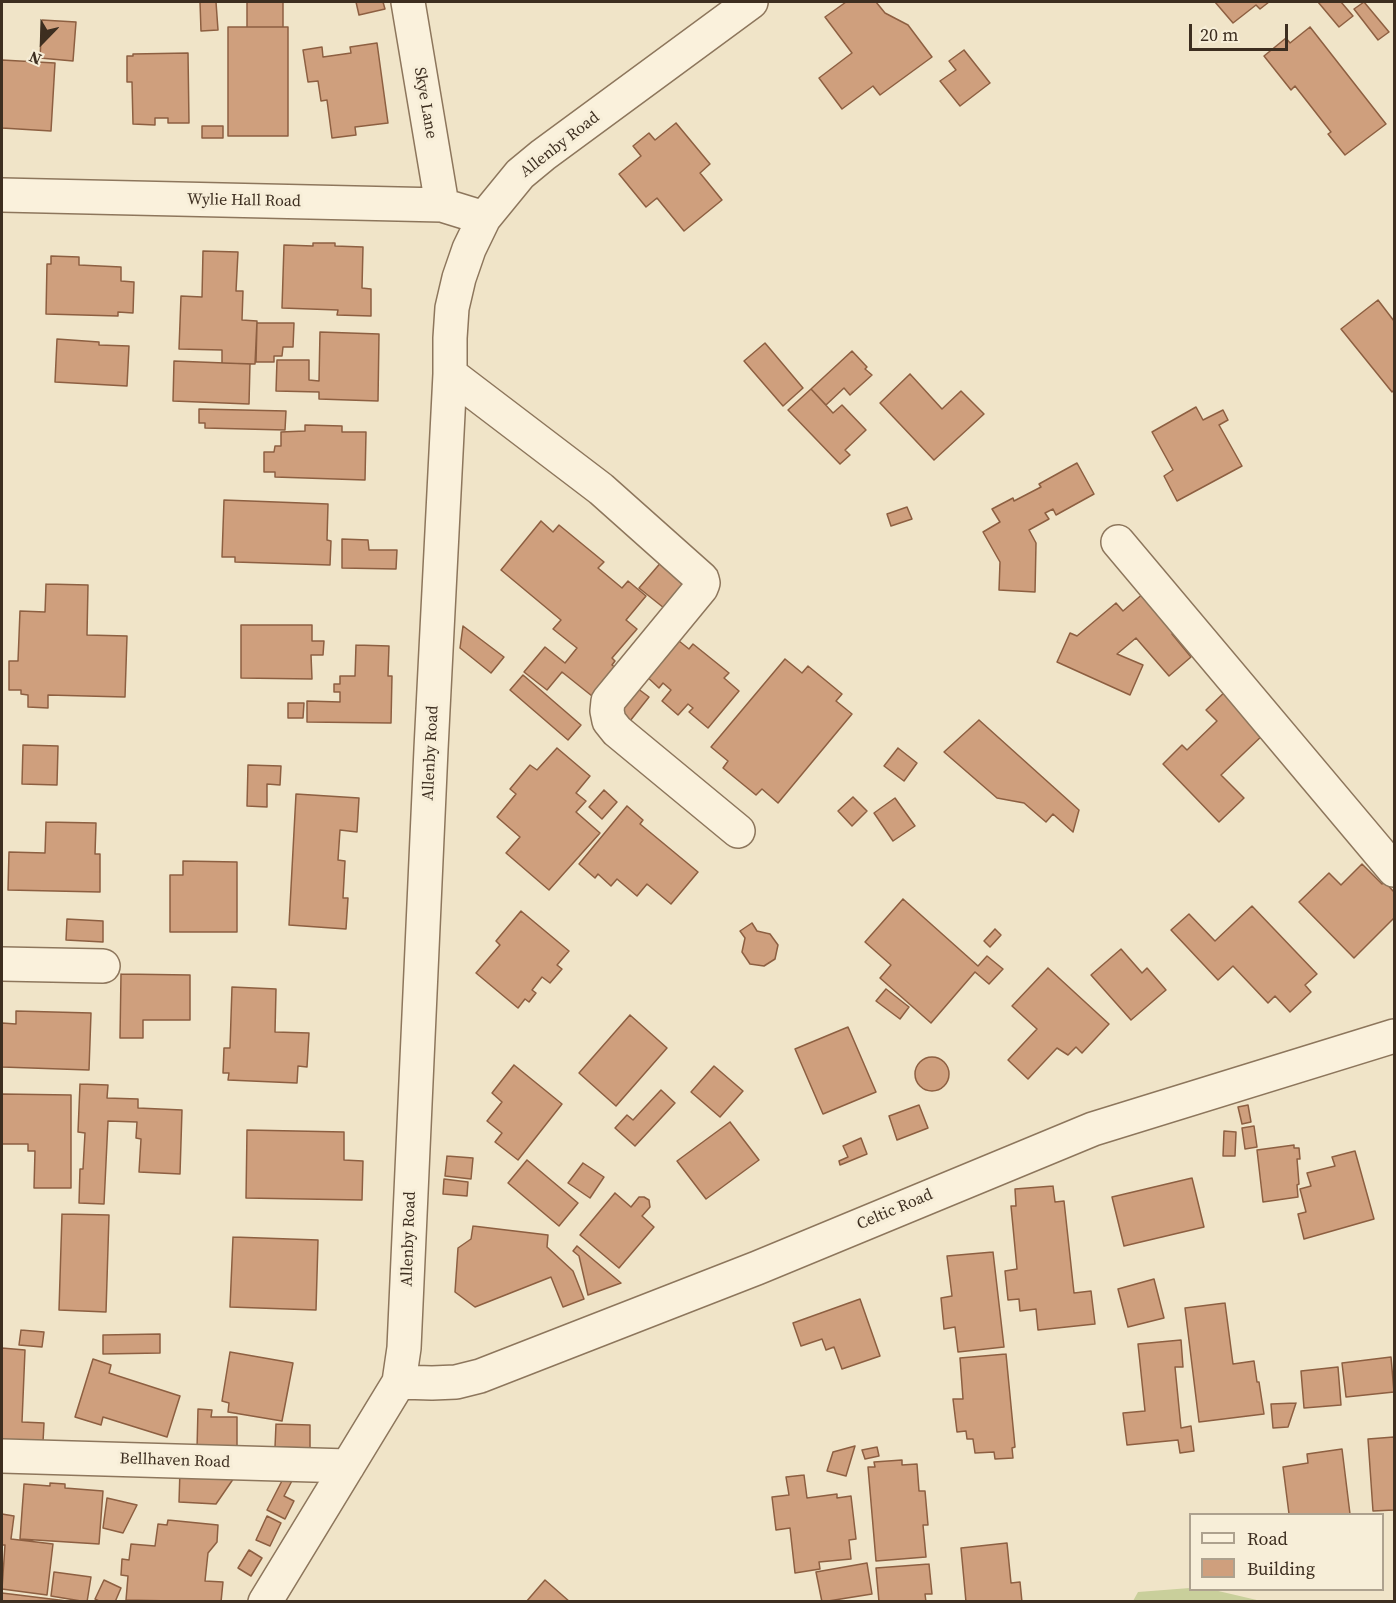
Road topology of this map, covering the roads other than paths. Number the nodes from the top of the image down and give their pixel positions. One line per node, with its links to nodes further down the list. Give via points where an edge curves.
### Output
1 (408, 2): 4 (street, Skye Lane)
2 (751, 2): 5 (street, Allenby Road, via 543,155 520,174)
3 (2, 195): 4 (street, Wylie Hall Road)
4 (442, 205): 5 (street, Wylie Hall Road)
5 (484, 218): 6 (street, Allenby Road, via 469,249 454,298)
6 (450, 374): 8 (street, via 601,489 702,579 701,588 608,701 607,711 609,722 617,731); 13 (street, Allenby Road, via 405,1336)
7 (1118, 542): 9 (street)
8 (738, 831)
9 (1395, 870)
10 (2, 964): 11 (street)
11 (103, 966)
12 (1395, 1036): 13 (street, Celtic Road, via 1093,1129 757,1268 480,1376 456,1382)
13 (399, 1382): 15 (street, Allenby Road)
14 (2, 1456): 15 (street, Bellhaven Road)
15 (348, 1466): 16 (street, Allenby Road)
16 (265, 1602)

